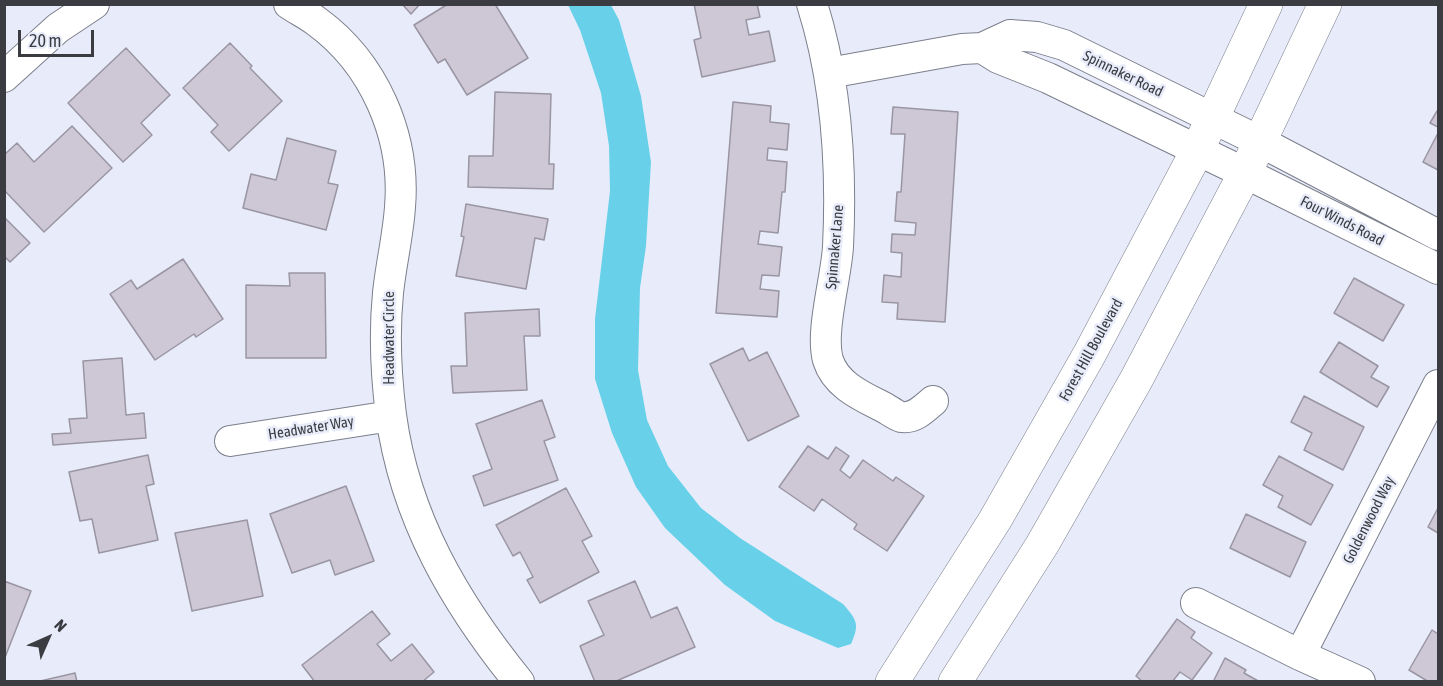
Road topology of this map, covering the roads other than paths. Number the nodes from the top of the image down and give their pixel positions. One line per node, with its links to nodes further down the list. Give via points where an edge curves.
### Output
1 (94, 4): 8 (street, via 58,28)
2 (289, 4): 17 (street, Headwater Circle, via 316,21 355,58 375,88 395,137 401,195 388,294 386,355)
3 (812, 4): 7 (street, Spinnaker Lane)
4 (1266, 4): 9 (main road, Forest Hill Boulevard)
5 (1324, 4): 10 (main road)
6 (982, 48): 7 (street, Spinnaker Road); 9 (street, Spinnaker Road, via 1010,35 1064,45); 11 (street)
7 (829, 73): 16 (street, Spinnaker Lane, via 840,180 838,250 825,344 828,362 851,390 902,417 918,414)
8 (4, 77)
9 (1212, 118): 10 (street, Spinnaker Road); 11 (main road, Forest Hill Boulevard)
10 (1259, 141): 12 (main road); 13 (street)
11 (1197, 151): 12 (street); 22 (main road, Forest Hill Boulevard, via 996,520)
12 (1245, 173): 14 (street, Four Winds Road); 23 (main road, via 1136,380 1042,545)
13 (1438, 235)
14 (1438, 269)
15 (1438, 385): 20 (street, Goldenwood Way)
16 (933, 401)
17 (391, 416): 18 (street, Headwater Way); 21 (street, Headwater Circle, via 412,502 427,540 455,595)
18 (230, 441)
19 (1196, 603): 20 (street)
20 (1300, 655): 24 (street)
21 (519, 681)
22 (892, 681)
23 (955, 681)
24 (1360, 681)

